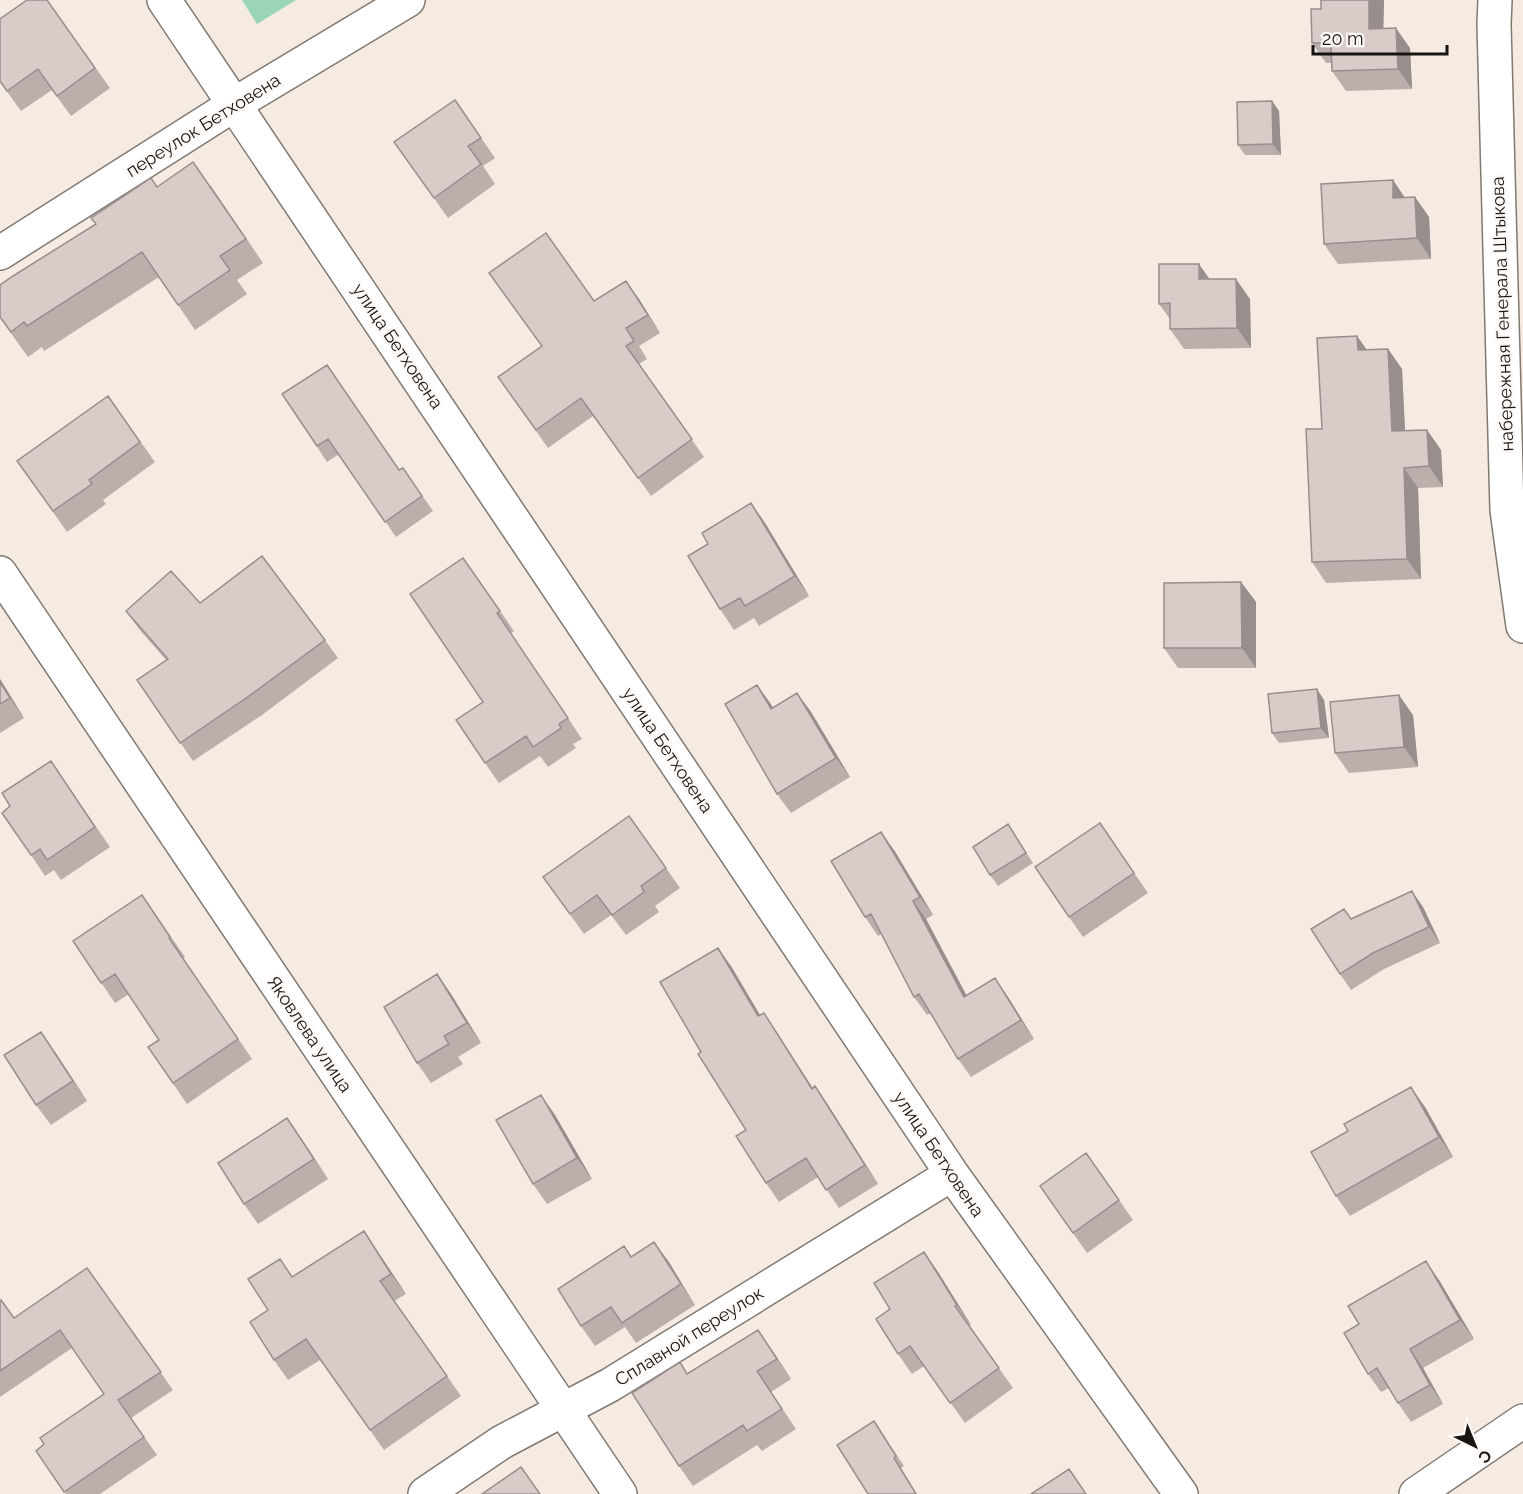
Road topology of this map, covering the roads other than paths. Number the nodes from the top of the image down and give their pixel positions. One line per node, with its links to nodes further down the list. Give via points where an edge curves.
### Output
1 (165, 0): 4 (street, улица Бетховена)
2 (408, 0): 4 (street, переулок Бетховена)
3 (1495, 0): 7 (street, набережная Генерала Штыкова, via 1507,510)
4 (235, 104): 5 (street, переулок Бетховена); 8 (street, улица Бетховена)
5 (0, 253)
6 (0, 573): 9 (street, Яковлева улица)
7 (1523, 626)
8 (952, 1174): 9 (street, Сплавной переулок); 13 (street, улица Бетховена)
9 (562, 1410): 11 (street, Сплавной переулок, via 501,1442); 12 (street, Яковлева улица)
10 (1523, 1421): 14 (street)
11 (425, 1494)
12 (620, 1494)
13 (1181, 1494)
14 (1416, 1494)

